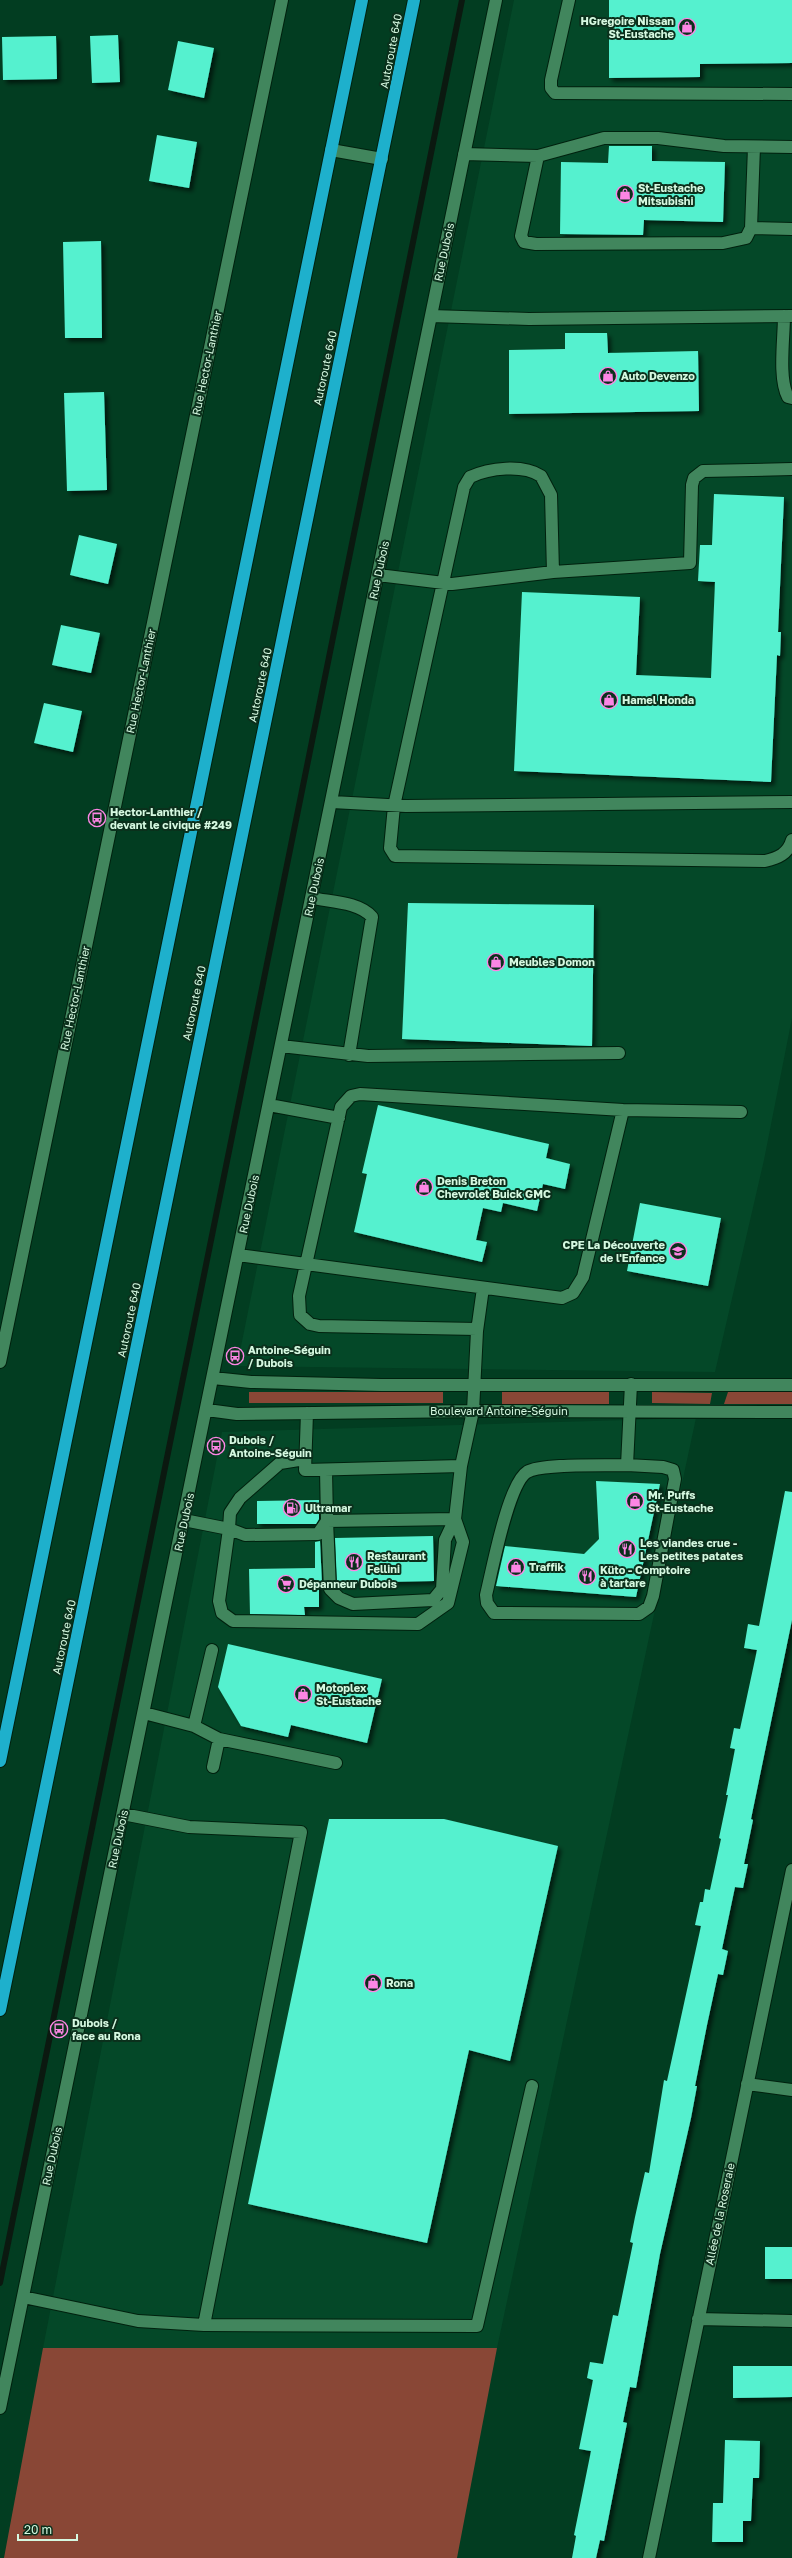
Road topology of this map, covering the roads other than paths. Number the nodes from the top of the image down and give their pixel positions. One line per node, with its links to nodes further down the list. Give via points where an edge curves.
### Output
1 (282, 0): 38 (street, Rue Hector-Lanthier)
2 (362, 0): 9 (highway)
3 (414, 0): 12 (highway, Autoroute 640)
4 (496, 0): 10 (street, Rue Dubois)
5 (569, 0): 6 (street, via 551,80 551,88 555,93)
6 (792, 94)
7 (754, 146): 8 (street); 11 (street, via 658,138 604,138); 13 (street)
8 (792, 147)
9 (331, 150): 12 (street); 60 (highway)
10 (464, 154): 11 (street); 15 (street, Rue Dubois)
11 (538, 156): 13 (street, via 521,236 524,242 723,243 746,238)
12 (382, 159): 65 (highway, Autoroute 640)
13 (751, 228): 14 (street)
14 (792, 229)
15 (431, 316): 16 (street, via 514,319); 20 (street, Rue Dubois)
16 (788, 316): 17 (street, via 783,380 784,390 788,397)
17 (792, 398)
18 (792, 469): 19 (street, via 703,471 694,478 690,563)
19 (553, 572): 21 (street, via 473,583); 21 (street, via 551,495 547,484 534,472 500,470 477,474 470,478 464,487)
20 (378, 576): 21 (street); 22 (street, Rue Dubois)
21 (443, 584): 24 (street)
22 (332, 802): 24 (street); 26 (street, Rue Dubois)
23 (792, 802): 24 (street)
24 (394, 806): 25 (street, via 390,848 395,856 402,857 765,861 782,856 788,851)
25 (792, 840)
26 (312, 898): 27 (street, Rue Dubois); 29 (street, via 358,907 372,917)
27 (281, 1046): 29 (street); 30 (street, Rue Dubois)
28 (619, 1053): 29 (street)
29 (349, 1055)
30 (269, 1105): 33 (street); 34 (street, Rue Dubois)
31 (623, 1110): 32 (street); 33 (street, via 360,1094 351,1096 341,1107); 36 (street, via 583,1277 573,1293 562,1298)
32 (741, 1112)
33 (339, 1118): 35 (street)
34 (238, 1255): 35 (street); 39 (street, Rue Dubois)
35 (306, 1264): 36 (street); 37 (street, via 298,1306 300,1315 310,1324)
36 (483, 1288): 37 (street)
37 (477, 1329): 40 (street)
38 (0, 1362)
39 (213, 1378): 40 (street, via 251,1382); 43 (street, Rue Dubois)
40 (475, 1384): 41 (street); 44 (street)
41 (631, 1384): 42 (street); 45 (street)
42 (792, 1385)
43 (207, 1410): 47 (street, Boulevard Antoine-Séguin, via 237,1414); 53 (street, Rue Dubois)
44 (474, 1411): 45 (street, Boulevard Antoine-Séguin); 47 (street, Boulevard Antoine-Séguin); 50 (street)
45 (630, 1412): 46 (street, Boulevard Antoine-Séguin); 49 (street)
46 (792, 1412)
47 (306, 1413): 48 (street)
48 (305, 1459): 51 (street, via 305,1470); 55 (street, via 280,1463 240,1498 230,1513)
49 (627, 1465): 49 (street, via 542,1468 527,1472 518,1480 499,1539 486,1595 486,1603 494,1613 639,1614 649,1607 675,1480 672,1470 663,1467)
50 (461, 1466): 51 (street); 52 (street)
51 (326, 1470): 54 (street)
52 (455, 1519): 54 (street); 54 (street, via 445,1540 442,1589 433,1600 353,1604 339,1598 330,1589); 55 (street, via 463,1542 448,1603 418,1624 233,1621 222,1613 219,1601)
53 (184, 1520): 55 (street); 57 (street, Rue Dubois)
54 (327, 1521): 55 (street, via 318,1534 245,1535)
55 (229, 1528)
56 (212, 1650): 58 (street)
57 (144, 1713): 58 (street); 63 (street, Rue Dubois)
58 (194, 1726): 59 (street)
59 (219, 1740): 61 (street); 62 (street)
60 (0, 1761)
61 (336, 1763)
62 (213, 1767)
63 (123, 1814): 69 (street, Rue Dubois); 72 (street, via 189,1827 301,1832)
64 (792, 1870): 66 (street, Allée de la Roseraie)
65 (0, 2010)
66 (747, 2084): 68 (street); 70 (street, Allée de la Roseraie)
67 (532, 2086): 72 (street, via 477,2326)
68 (792, 2090)
69 (23, 2298): 72 (street, via 138,2321); 73 (street, Rue Dubois)
70 (698, 2319): 71 (street); 74 (street, Allée de la Roseraie)
71 (792, 2321)
72 (204, 2325)
73 (0, 2408)
74 (649, 2558)

